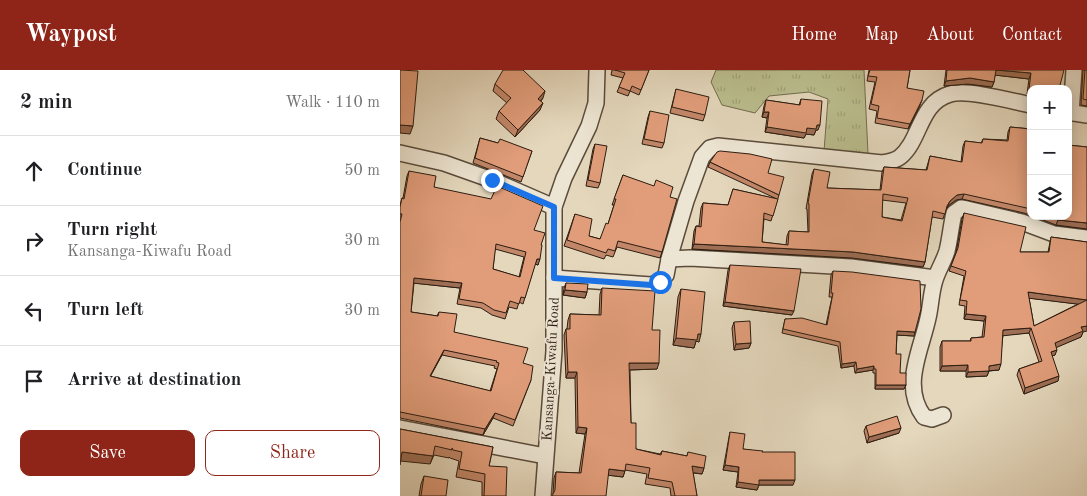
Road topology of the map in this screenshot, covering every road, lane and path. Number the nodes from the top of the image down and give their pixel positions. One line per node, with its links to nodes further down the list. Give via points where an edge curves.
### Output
1 (597, 70): 8 (street, Kansanga-Kiwafu Road, via 596,103)
2 (1074, 70): 3 (street)
3 (1072, 91)
4 (1027, 104): 10 (street, via 967,93 950,94 927,111 909,146 893,162 718,146 710,148 702,157)
5 (1072, 112): 6 (street)
6 (1087, 115)
7 (400, 153): 8 (street, via 492,180)
8 (554, 207): 11 (street, Kansanga-Kiwafu Road)
9 (1087, 238): 12 (street, via 1054,234 1022,222 961,208 954,213 948,249)
10 (669, 259): 11 (street, via 666,275 651,285); 12 (street, via 832,266)
11 (554, 278): 15 (street, Kansanga-Kiwafu Road, via 554,351)
12 (935, 278): 13 (street, via 929,316 915,362 913,386 914,397 924,417 932,419)
13 (943, 415)
14 (400, 428): 15 (street)
15 (545, 456): 16 (street, Kansanga-Kiwafu Road)
16 (543, 496)

